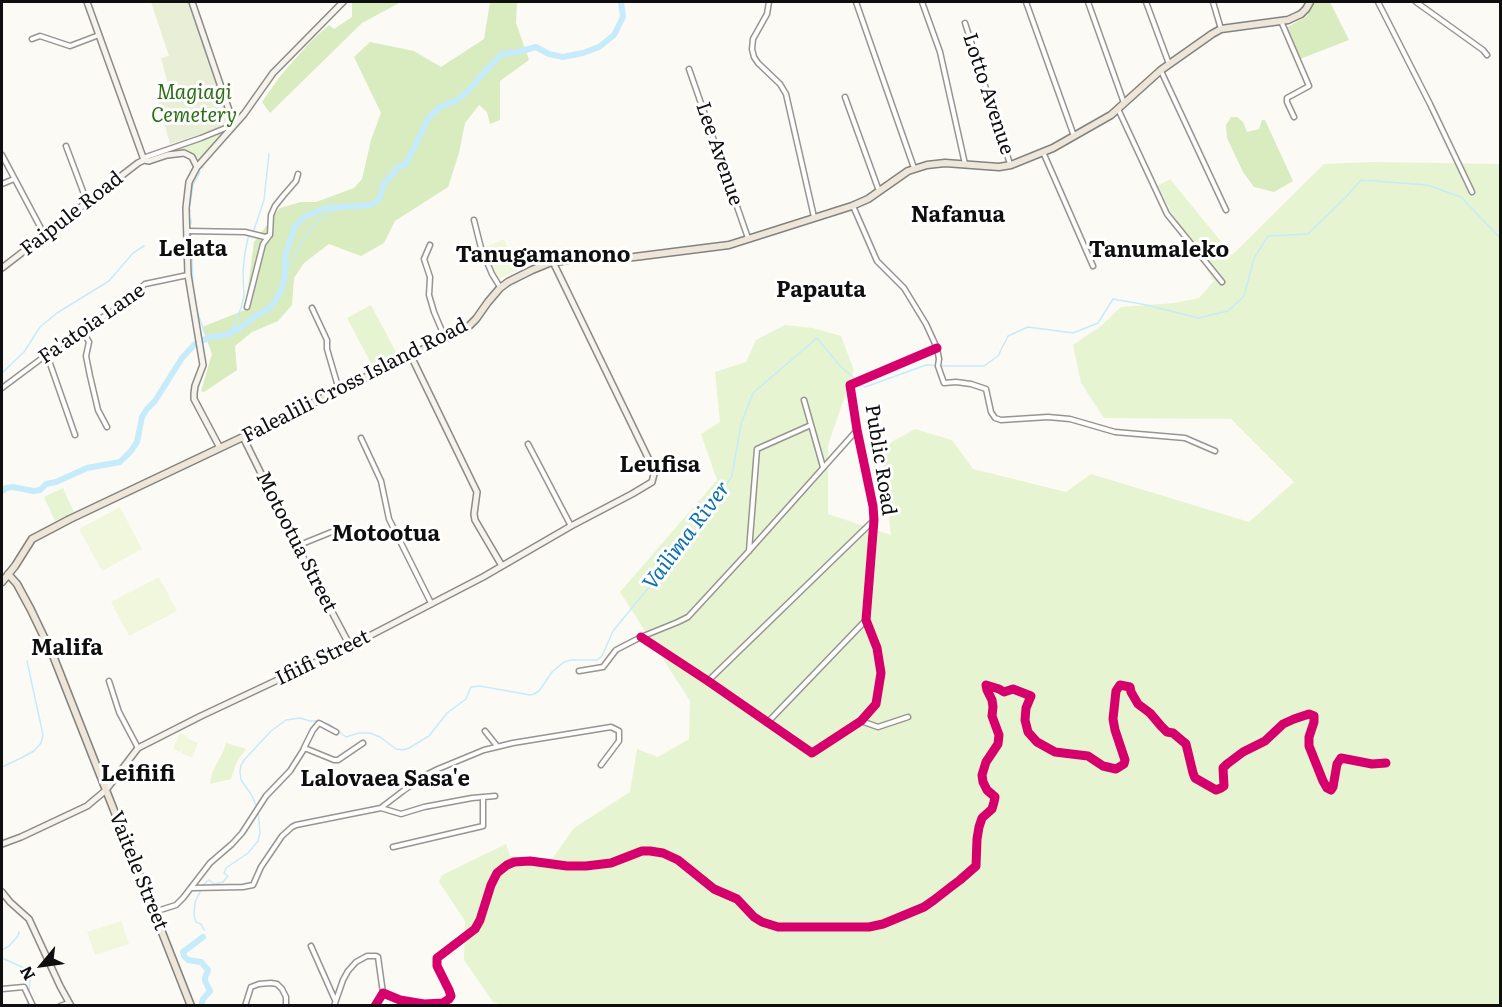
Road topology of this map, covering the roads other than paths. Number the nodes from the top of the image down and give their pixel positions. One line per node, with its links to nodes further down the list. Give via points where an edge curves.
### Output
1 (87, 2): 17 (main road)
2 (192, 2): 27 (main road)
3 (343, 2): 27 (main road, via 281,64)
4 (769, 2): 45 (street, via 752,49 758,63 786,94)
5 (856, 2): 36 (street)
6 (922, 2): 33 (street, via 940,52)
7 (1026, 2): 28 (street)
8 (1088, 2): 24 (street)
9 (1146, 2): 20 (street)
10 (1213, 2): 16 (street)
11 (1310, 2): 14 (main road, Falealili Cross Island Road, via 1296,17)
12 (1378, 2): 41 (street)
13 (1416, 2): 19 (street)
14 (1281, 21): 16 (main road, Falealili Cross Island Road); 26 (street, via 1310,86 1287,98)
15 (965, 23): 34 (street, Lotto Avenue)
16 (1221, 29): 20 (main road, Falealili Cross Island Road)
17 (99, 35): 18 (street, via 70,46 40,36); 32 (main road)
18 (32, 39)
19 (1487, 55)
20 (1169, 64): 22 (main road, Falealili Cross Island Road)
21 (689, 69): 50 (street, Lee Avenue)
22 (1161, 70): 24 (main road, Falealili Cross Island Road); 44 (street)
23 (845, 97): 40 (street)
24 (1124, 104): 25 (main road, Falealili Cross Island Road)
25 (1118, 110): 28 (main road, Falealili Cross Island Road); 56 (street, via 1167,214)
26 (1294, 117)
27 (234, 125): 32 (street); 35 (main road)
28 (1074, 137): 30 (main road, Falealili Cross Island Road)
29 (66, 146): 42 (street)
30 (1044, 152): 34 (main road, Falealili Cross Island Road); 53 (street)
31 (2, 155): 38 (street)
32 (144, 160): 35 (main road, via 184,153 192,157); 42 (main road, Faipule Road)
33 (965, 165): 34 (main road, Falealili Cross Island Road); 36 (main road, Falealili Cross Island Road, via 945,163)
34 (1011, 165)
35 (197, 167): 47 (main road, via 187,192)
36 (914, 168): 40 (main road, Falealili Cross Island Road)
37 (298, 174): 48 (street, via 297,181 275,206)
38 (14, 179): 39 (street); 49 (street)
39 (2, 184)
40 (879, 191): 43 (main road, Falealili Cross Island Road)
41 (1472, 192)
42 (87, 203): 49 (main road, Faipule Road)
43 (852, 206): 45 (main road, Falealili Cross Island Road); 62 (street, via 877,261 904,288)
44 (1226, 210)
45 (814, 218): 50 (main road, Falealili Cross Island Road)
46 (474, 220): 57 (street, via 481,248)
47 (187, 231): 48 (street); 55 (main road)
48 (270, 235): 58 (street, via 263,244)
49 (45, 236): 54 (main road, Faipule Road)
50 (748, 239): 52 (main road, Falealili Cross Island Road, via 680,252)
51 (430, 245): 61 (street, via 424,259 430,277 429,295)
52 (553, 262): 57 (main road, Falealili Cross Island Road); 79 (main road, Ifiifi Street, via 654,471 648,485)
53 (1093, 266)
54 (2, 268)
55 (188, 275): 60 (street, Fa'atoia Lane, via 145,284 129,302); 75 (main road, via 203,364 194,399)
56 (1222, 282)
57 (500, 288): 61 (main road, Falealili Cross Island Road, via 473,323)
58 (248, 307)
59 (312, 308): 66 (street, via 327,340)
60 (77, 332): 63 (street, Fa'atoia Lane); 69 (street, via 89,342 86,356 90,376 98,410)
61 (445, 339): 64 (main road, Falealili Cross Island Road)
62 (937, 348): 70 (street, Public Road, via 850,386); 76 (street, via 944,382 986,389 995,418 1000,420 1070,419 1115,432 1185,438)
63 (47, 355): 65 (street, Fa'atoia Lane); 71 (street)
64 (411, 356): 66 (main road, Falealili Cross Island Road); 83 (main road, via 477,492 475,520)
65 (2, 388)
66 (339, 390): 72 (main road, Falealili Cross Island Road)
67 (804, 400): 68 (street)
68 (811, 425): 77 (street); 82 (street, via 757,448)
69 (107, 427)
70 (857, 430): 77 (street, Public Road); 78 (street, Public Road)
71 (75, 435)
72 (243, 437): 75 (main road, Falealili Cross Island Road); 81 (main road, Motootua Street)
73 (361, 438): 87 (street, via 381,481 389,519)
74 (528, 444): 79 (street)
75 (220, 448): 85 (main road, Falealili Cross Island Road, via 32,539)
76 (1215, 451)
77 (824, 468): 82 (street, Public Road)
78 (874, 520): 88 (street, Public Road); 93 (street, Public Road)
79 (571, 526): 83 (main road, Ifiifi Street)
80 (334, 531): 81 (street)
81 (297, 546): 90 (main road, Motootua Street)
82 (748, 552): 89 (street, Public Road, via 688,617)
83 (502, 566): 87 (main road, Ifiifi Street)
84 (2, 570): 85 (main road)
85 (8, 574): 86 (main road, Falealili Cross Island Road); 105 (main road, Vaitele Street, via 17,584 54,658)
86 (2, 582)
87 (431, 603): 90 (main road, Ifiifi Street)
88 (866, 620): 95 (street, Public Road, via 881,673 876,704); 96 (street)
89 (641, 637): 91 (street, Public Road, via 616,650 603,667); 93 (street, Public Road)
90 (350, 646): 101 (main road, Ifiifi Street)
91 (579, 671)
92 (109, 681): 101 (street, via 119,712)
93 (708, 681): 96 (street, Public Road)
94 (908, 717): 95 (street, via 878,727)
95 (861, 721): 96 (street, Public Road, via 812,753)
96 (767, 723)
97 (485, 731): 100 (street)
98 (336, 732): 102 (street, via 319,723)
99 (363, 742): 102 (street, via 338,760)
100 (497, 746): 104 (street, via 611,727 619,731 619,741); 108 (street, via 424,776)
101 (138, 748): 105 (main road, Ifiifi Street)
102 (304, 749): 111 (street, via 242,833 210,863)
103 (1386, 763): 116 (street, via 1341,758 1330,790 1309,746 1314,717 1309,714 1282,724 1265,741 1227,764 1223,768 1224,786 1216,790 1196,778 1186,744 1138,704 1130,687 1120,685 1116,691 1113,719 1125,760 1116,769 1088,756 1054,752 1037,742 1028,732 1025,720 1031,696 986,685 999,735 982,775 994,802 979,827 976,866 924,907 869,927 778,927 762,922 737,899 722,893 678,860 656,852 595,865 514,862 497,873 478,925 437,958 449,999 424,1004)
104 (601, 765)
105 (106, 790): 109 (main road, Ifiifi Street, via 87,806); 113 (main road, Vaitele Street)
106 (495, 796): 107 (street)
107 (483, 798): 108 (street, via 400,814); 110 (street, via 483,826)
108 (381, 808): 111 (street, via 292,827 269,854 253,885)
109 (2, 844)
110 (393, 846)
111 (192, 888): 113 (street, via 176,905)
112 (2, 892): 118 (main road, via 29,919)
113 (154, 912): 121 (main road, Vaitele Street)
114 (311, 946): 117 (street)
115 (2, 989): 119 (street, via 24,987)
116 (383, 993): 117 (street, via 378,957 371,956 360,959 348,971); 124 (street)
117 (335, 1003)
118 (70, 1004): 120 (street)
119 (33, 1005)
120 (60, 1005)
121 (191, 1005)
122 (245, 1005): 123 (street, via 251,987 271,983 282,989)
123 (286, 1005)
124 (375, 1005)

